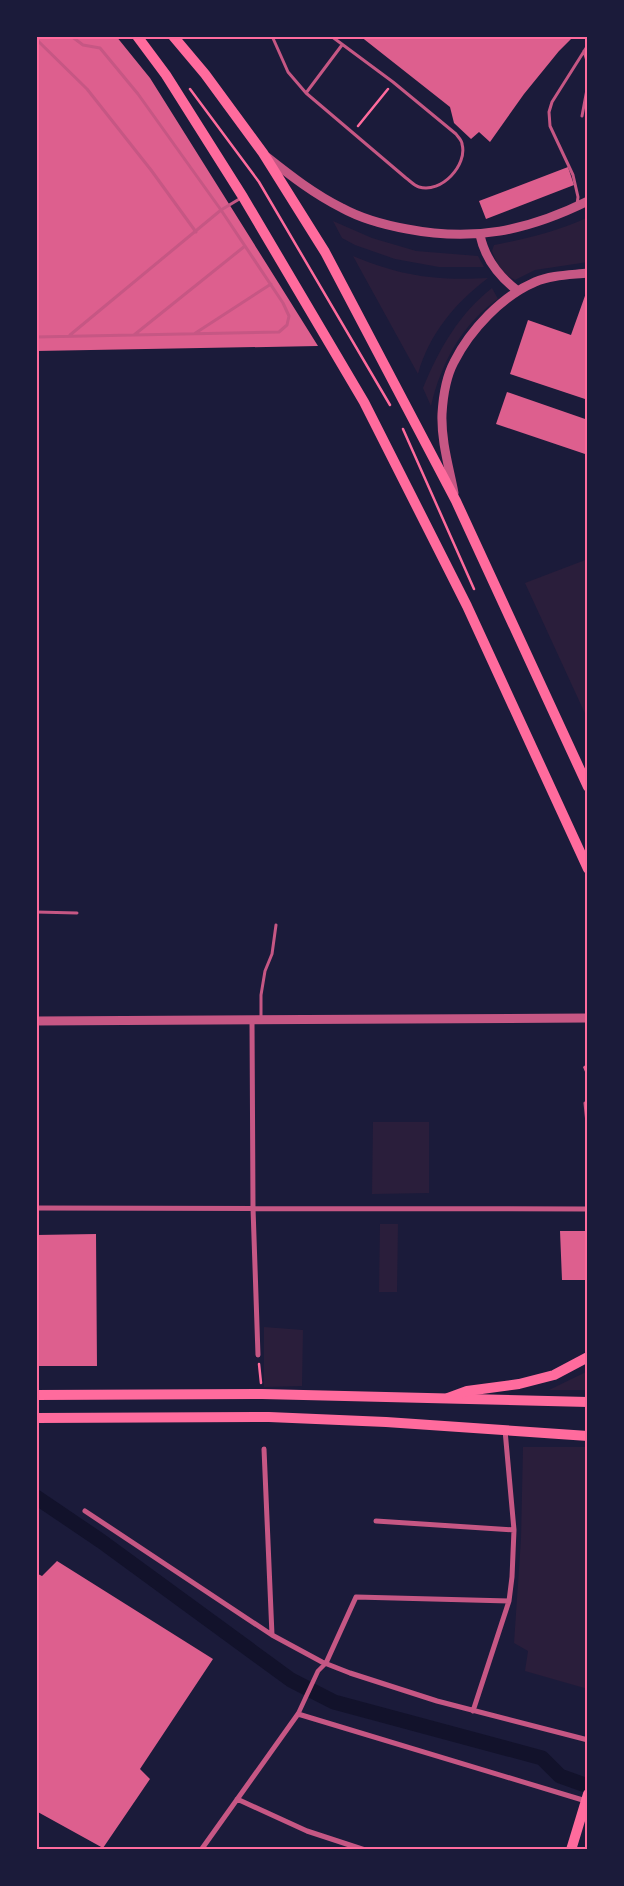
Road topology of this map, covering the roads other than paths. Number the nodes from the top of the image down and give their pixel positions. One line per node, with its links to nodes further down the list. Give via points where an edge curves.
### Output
1 (72, 36): 18 (lane, via 82,44 100,48 138,94)
2 (137, 36): 15 (main road, via 166,75)
3 (173, 36): 14 (main road)
4 (272, 36): 12 (lane, via 288,72)
5 (331, 36): 8 (lane)
6 (36, 39): 19 (lane, via 87,89 152,170)
7 (588, 44): 9 (lane)
8 (342, 45): 12 (lane); 12 (lane, via 456,134 462,143 456,170 431,188 418,187)
9 (584, 50): 10 (lane); 17 (lane, via 549,112 550,126 575,183)
10 (588, 64)
11 (588, 84): 13 (lane)
12 (306, 93)
13 (582, 116)
14 (263, 154): 20 (street, via 304,186 343,209 386,225 430,234); 29 (main road, via 325,252)
15 (243, 197): 18 (lane); 31 (main road, via 364,402 467,606)
16 (588, 201): 17 (street)
17 (577, 206): 20 (street, via 545,220)
18 (221, 210): 19 (lane); 21 (lane)
19 (196, 232): 26 (lane)
20 (480, 235): 24 (street, via 493,266)
21 (245, 246): 23 (lane); 27 (lane)
22 (588, 274): 24 (street, via 536,281)
23 (271, 284): 25 (lane); 25 (lane, via 289,316 279,332)
24 (518, 291): 29 (street, via 503,301 468,340 446,382 442,414 444,442)
25 (194, 334): 27 (lane)
26 (70, 336): 27 (lane); 28 (lane)
27 (133, 336)
28 (36, 337)
29 (456, 501): 30 (main road)
30 (588, 787)
31 (588, 869)
32 (36, 912): 33 (lane)
33 (77, 914)
34 (276, 925): 36 (lane)
35 (588, 1018): 36 (street)
36 (256, 1020): 37 (street); 41 (street)
37 (36, 1021)
38 (585, 1103): 39 (lane)
39 (588, 1133)
40 (36, 1208): 41 (street)
41 (254, 1208): 42 (street); 43 (street)
42 (588, 1209)
43 (258, 1355)
44 (588, 1357): 46 (main road, via 554,1375 519,1384 467,1391)
45 (36, 1395): 46 (main road, via 262,1394)
46 (448, 1398): 47 (main road)
47 (588, 1402)
48 (36, 1418): 49 (main road, via 269,1417)
49 (505, 1430): 50 (main road); 54 (street)
50 (588, 1436)
51 (264, 1449): 56 (street)
52 (85, 1510): 56 (street)
53 (376, 1521): 54 (street)
54 (514, 1530): 55 (street)
55 (508, 1601): 57 (street, via 356,1597); 58 (street)
56 (272, 1635): 57 (street)
57 (326, 1663): 58 (street, via 388,1686); 59 (street, via 318,1671)
58 (473, 1711): 60 (street)
59 (298, 1714): 61 (street); 62 (street)
60 (588, 1740)
61 (587, 1797): 65 (main road)
62 (237, 1799): 63 (street); 64 (street, via 307,1831)
63 (201, 1850)
64 (365, 1850)
65 (571, 1850)

